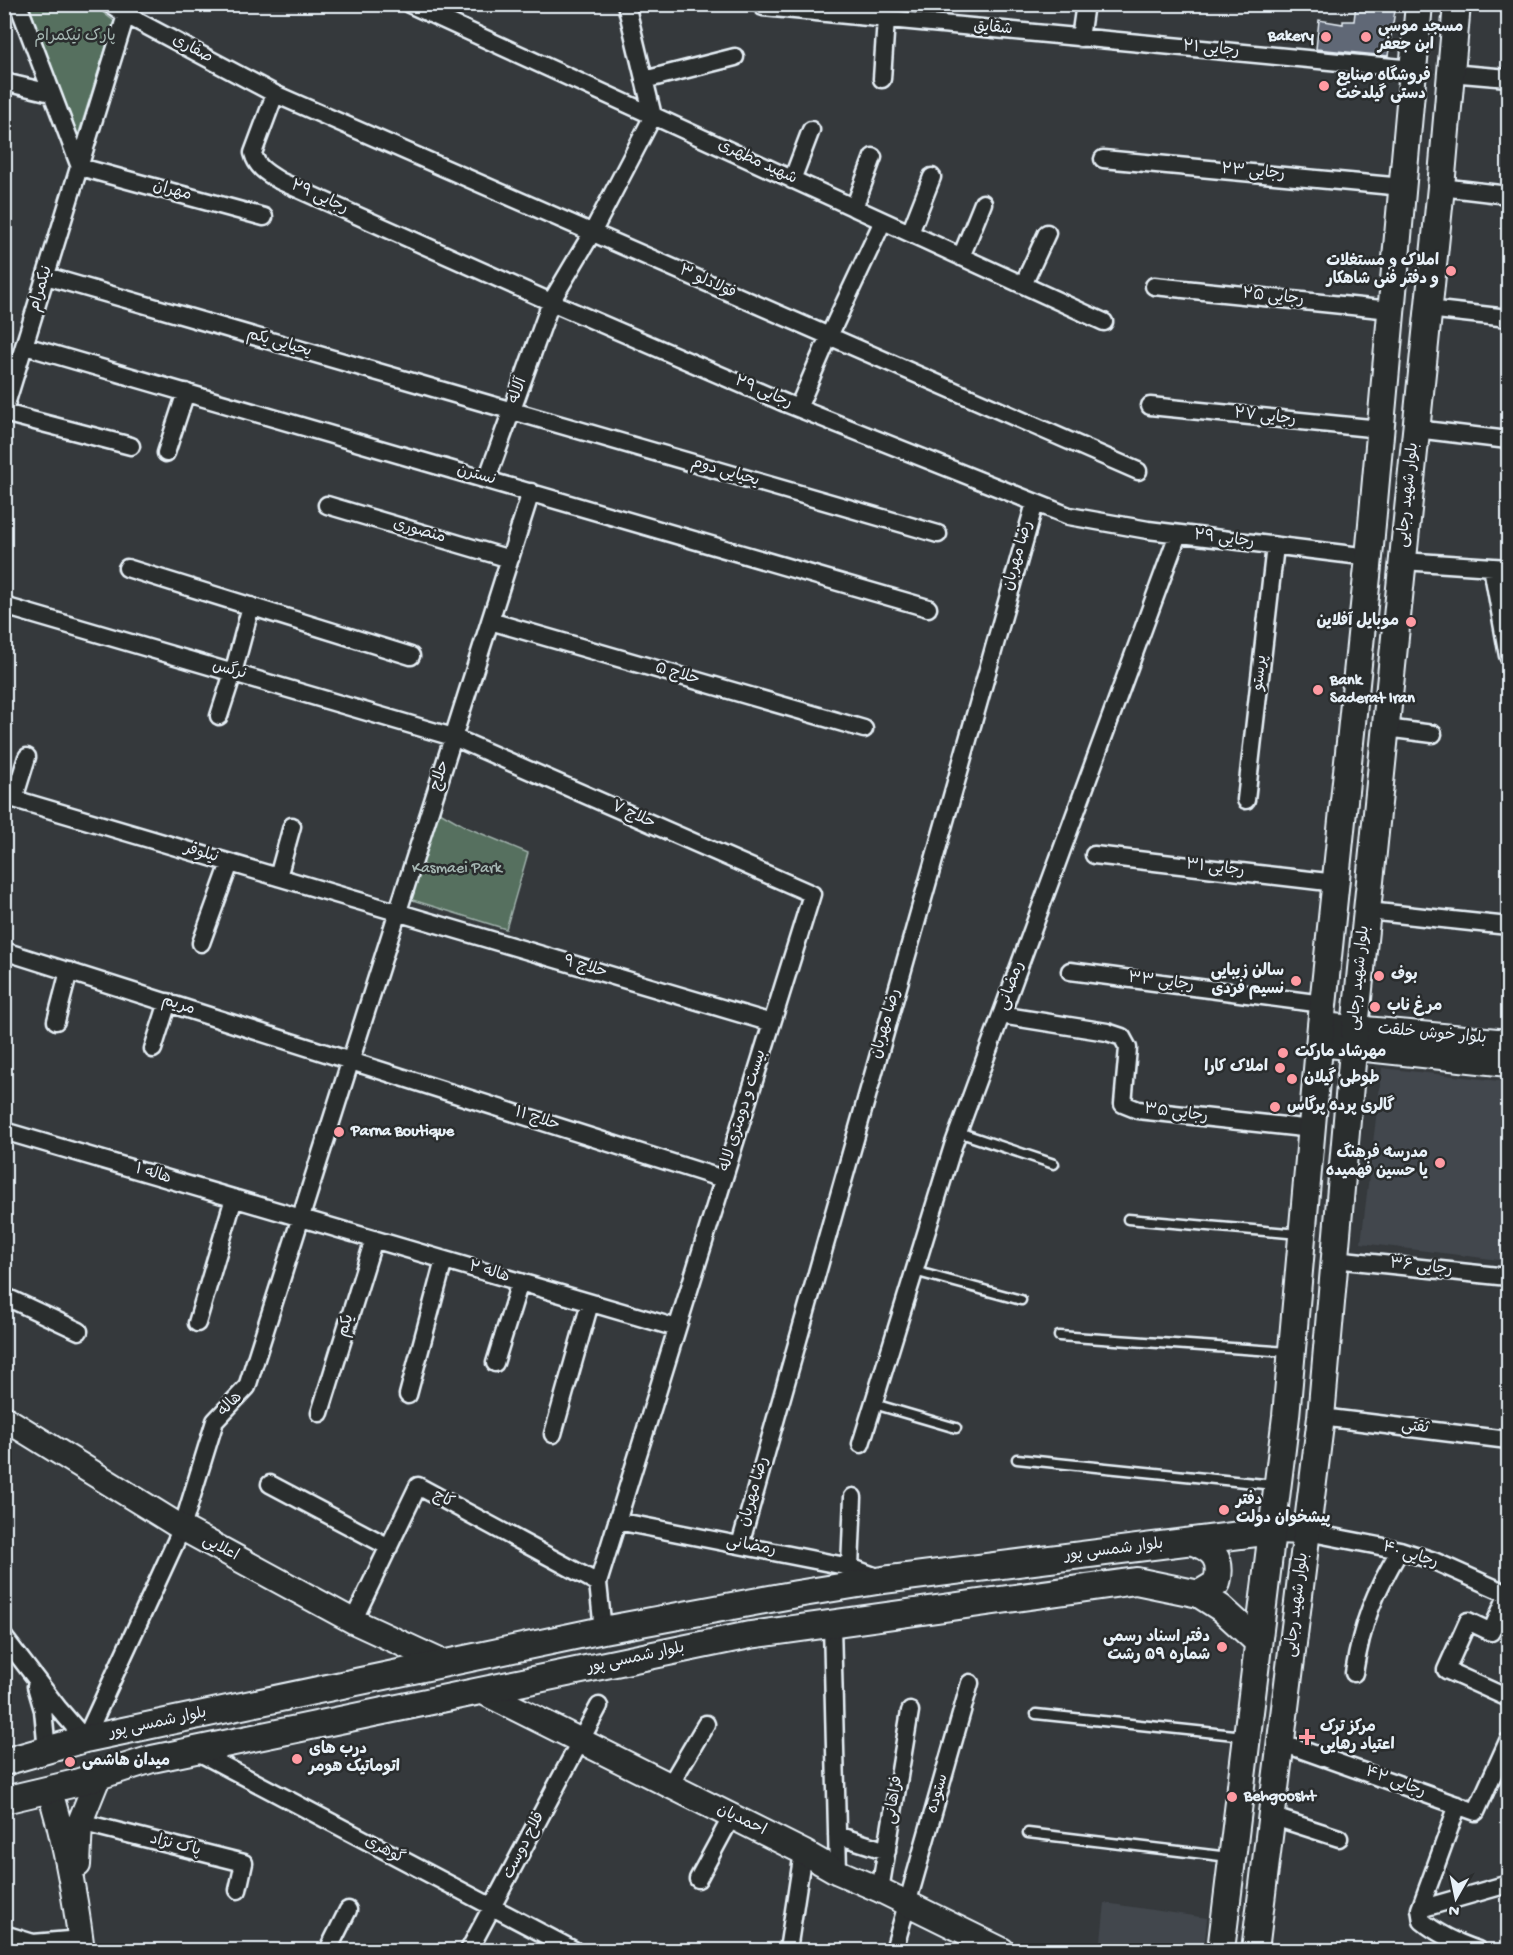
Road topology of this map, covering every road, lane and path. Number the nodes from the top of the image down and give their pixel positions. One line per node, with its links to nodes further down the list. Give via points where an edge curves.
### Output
1 (18, 4): 19 (street)
2 (110, 4): 9 (street, صفاری)
3 (409, 4): 21 (street, شهید مطهری)
4 (626, 4): 17 (street)
5 (1085, 4): 11 (street)
6 (1419, 4): 13 (main road, بلوار شهید رجایی)
7 (1457, 4): 14 (main road, بلوار شهید رجایی)
8 (762, 7): 10 (street, شقایق)
9 (126, 15): 20 (street, صفاری); 25 (street, نیکمرام)
10 (886, 19): 11 (street, شقایق); 16 (street)
11 (1080, 38): 13 (street, رجایی ۲۱)
12 (735, 57): 17 (street)
13 (1413, 69): 28 (main road, بلوار شهید رجایی)
14 (1450, 73): 15 (street); 29 (main road, بلوار شهید رجایی)
15 (1509, 78)
16 (882, 79)
17 (644, 80): 21 (street)
18 (4, 82): 19 (street)
19 (51, 93): 25 (street)
20 (275, 94): 35 (street, فولادلو ۳); 42 (street, رجایی ۲۹, via 253,153 264,172)
21 (653, 116): 27 (street, شهید مطهری); 35 (street, آلاله)
22 (811, 130): 27 (street)
23 (873, 157): 32 (street)
24 (1103, 159): 28 (street, رجایی ۲۳)
25 (80, 167): 33 (street, مهران); 39 (street, نیکمرام)
26 (932, 177): 36 (street)
27 (792, 180): 32 (street, شهید مطهری)
28 (1403, 187): 44 (main road, بلوار شهید رجایی)
29 (1441, 187): 30 (street); 43 (main road, بلوار شهید رجایی)
30 (1509, 195)
31 (983, 203): 38 (street)
32 (854, 208): 34 (street, شهید مطهری)
33 (264, 217)
34 (883, 221): 36 (street, شهید مطهری); 47 (street)
35 (592, 233): 42 (street, آلاله); 47 (street, فولادلو ۳)
36 (909, 233): 38 (street, شهید مطهری)
37 (1047, 233): 40 (street)
38 (961, 257): 40 (street, شهید مطهری)
39 (46, 276): 48 (street, نیکمرام); 52 (street, یحیایی یکم)
40 (1023, 285): 46 (street, شهید مطهری)
41 (1154, 286): 44 (street, رجایی ۲۵)
42 (552, 302): 51 (street, رجایی ۲۹); 52 (street, آلاله)
43 (1428, 309): 45 (street); 55 (main road, بلوار شهید رجایی)
44 (1391, 310): 54 (main road, بلوار شهید رجایی)
45 (1509, 318)
46 (1104, 322)
47 (829, 336): 51 (street); 59 (street, فولادلو ۳)
48 (25, 346): 49 (street, نسترن); 53 (street, نیکمرام)
49 (186, 392): 58 (street); 60 (street, نسترن)
50 (1150, 406): 54 (street, رجایی ۲۷)
51 (798, 408): 62 (street, رجایی ۲۹)
52 (512, 411): 60 (street, آلاله); 64 (street, یحیایی دوم)
53 (4, 412): 57 (street)
54 (1380, 429): 67 (main road, بلوار شهید رجایی)
55 (1416, 429): 56 (street); 69 (main road, بلوار شهید رجایی)
56 (1509, 440)
57 (131, 446)
58 (166, 453)
59 (1138, 471)
60 (487, 479): 61 (street, نسترن)
61 (531, 492): 68 (street, حلاج); 74 (street, نسترن)
62 (1035, 503): 65 (street, رجایی ۲۹, via 1069,516); 152 (street, رضا مهربان)
63 (327, 505): 68 (street, منصوری)
64 (938, 534)
65 (1178, 534): 66 (street, رجایی ۲۹); 101 (street, رمضانی)
66 (1275, 546): 67 (street, رجایی ۲۹); 86 (street, پرستو)
67 (1369, 557): 91 (main road, بلوار شهید رجایی)
68 (510, 559): 75 (street, حلاج)
69 (1403, 561): 71 (street); 80 (main road, بلوار شهید رجایی)
70 (127, 568): 73 (street)
71 (1500, 568): 77 (street)
72 (4, 606): 78 (street, نرگس)
73 (251, 606): 76 (street); 78 (street)
74 (928, 608)
75 (490, 621): 81 (street, حلاج ۵); 83 (street, حلاج)
76 (411, 656)
77 (1509, 656)
78 (233, 673): 79 (street); 83 (street, نرگس)
79 (219, 716)
80 (1386, 728): 82 (street); 93 (main road, بلوار شهید رجایی)
81 (864, 729)
82 (1433, 734)
83 (453, 737): 92 (street, حلاج ۷); 94 (street, حلاج)
84 (27, 757): 85 (street)
85 (9, 797): 89 (street, نیلوفر)
86 (1246, 800)
87 (292, 825): 90 (street)
88 (1094, 855): 91 (street, رجایی ۳۱)
89 (230, 863): 90 (street, نیلوفر); 96 (street)
90 (278, 877): 94 (street, نیلوفر)
91 (1336, 882): 104 (main road, بلوار شهید رجایی)
92 (812, 894): 103 (street, بیست و دومتری لاله)
93 (1368, 911): 95 (street); 105 (main road, بلوار شهید رجایی)
94 (398, 912): 103 (street, حلاج ۹); 108 (street, حلاج)
95 (1509, 926)
96 (201, 943)
97 (4, 951): 98 (street, مریم)
98 (69, 971): 100 (street, مریم); 102 (street)
99 (1070, 971): 104 (street, رجایی ۳۳)
100 (168, 1002): 107 (street); 108 (street, مریم)
101 (1001, 1015): 110 (street, رجایی ۳۵, via 1122,1037 1128,1048 1123,1104 1138,1110); 111 (street, رمضانی)
102 (56, 1021)
103 (772, 1023): 114 (street, بیست و دومتری لاله)
104 (1321, 1025): 105 (street); 110 (main road, بلوار شهید رجایی)
105 (1354, 1038): 106 (street, بلوار خوش خلقت); 109 (street, بلوار خوش خلقت); 120 (main road, بلوار شهید رجایی)
106 (1509, 1042)
107 (153, 1049)
108 (351, 1061): 114 (street, حلاج ۱۱); 116 (street, هاله)
109 (1509, 1064)
110 (1312, 1129): 118 (main road, بلوار شهید رجایی)
111 (958, 1132): 113 (lane); 122 (street, رمضانی)
112 (6, 1135): 115 (street, هاله ۱)
113 (1054, 1164)
114 (723, 1179): 129 (street, بیست و دومتری لاله)
115 (234, 1198): 116 (street, هاله ۱); 128 (street)
116 (302, 1218): 119 (street, هاله ۲); 148 (street, هاله, via 247,1388 215,1421)
117 (1128, 1219): 118 (lane)
118 (1303, 1234): 132 (main road, بلوار شهید رجایی)
119 (374, 1239): 121 (street, هاله ۲); 136 (street, یکم)
120 (1334, 1259): 123 (street, رجایی ۳۶); 137 (main road, بلوار شهید رجایی)
121 (444, 1260): 124 (street, هاله ۲); 134 (street)
122 (914, 1271): 126 (lane); 135 (street, رمضانی)
123 (1509, 1277)
124 (520, 1282): 127 (street, هاله ۲); 133 (street)
125 (4, 1296): 130 (street)
126 (1021, 1300)
127 (590, 1303): 129 (street, هاله ۲); 140 (street)
128 (197, 1323)
129 (677, 1328): 147 (street)
130 (79, 1331)
131 (1059, 1336): 132 (lane)
132 (1292, 1352): 145 (main road, بلوار شهید رجایی)
133 (495, 1363)
134 (408, 1395)
135 (874, 1404): 139 (lane); 142 (street, رمضانی)
136 (320, 1413)
137 (1321, 1417): 141 (street, ثقتی); 150 (main road, بلوار شهید رجایی)
138 (4, 1418): 148 (street, اعلایی)
139 (956, 1428)
140 (553, 1434)
141 (1509, 1440)
142 (861, 1444)
143 (1017, 1459): 145 (lane)
144 (270, 1484): 153 (street)
145 (1277, 1486): 149 (main road, بلوار شهید رجایی)
146 (853, 1497): 155 (street)
147 (617, 1521): 152 (street, رمضانی); 157 (street)
148 (182, 1528): 160 (street, اعلایی); 176 (street, هاله)
149 (1272, 1531): 150 (street); 151 (main road, بلوار شمسی پور); 164 (main road, بلوار شهید رجایی)
150 (1307, 1532): 154 (street, رجایی ۴۰); 179 (main road, بلوار شهید رجایی)
151 (1191, 1541): 156 (main road, بلوار شمسی پور); 158 (main road, via 1207,1547 1217,1558 1216,1583)
152 (740, 1545): 155 (street, رمضانی)
153 (389, 1547): 157 (street, کاج, via 418,1486); 160 (street, کاج)
154 (1400, 1550): 159 (street, رجایی ۴۰); 166 (street, via 1369,1608)
155 (850, 1567): 156 (street, رمضانی)
156 (883, 1580): 162 (main road, بلوار شمسی پور)
157 (598, 1583): 162 (street)
158 (1199, 1594): 161 (main road, بلوار شمسی پور, via 1136,1581); 164 (main road, بلوار شمسی پور, via 1221,1608)
159 (1509, 1594): 170 (street, via 1491,1632 1468,1622 1446,1670)
160 (353, 1621): 165 (street, اعلایی)
161 (832, 1624): 169 (main road, بلوار شمسی پور, via 750,1635); 192 (street)
162 (603, 1630): 165 (main road, بلوار شمسی پور)
163 (4, 1637): 167 (street)
164 (1258, 1642): 175 (main road, بلوار شهید رجایی)
165 (444, 1663): 176 (main road, بلوار شمسی پور)
166 (1354, 1673)
167 (32, 1674): 176 (street); 180 (street, via 43,1710)
168 (970, 1683): 203 (street, ستوده)
169 (481, 1691): 177 (street, احمدیان); 181 (main road, بلوار شمسی پور)
170 (1509, 1698)
171 (598, 1706): 177 (street, فلاح دوست)
172 (910, 1711): 194 (street, فراهانی)
173 (1036, 1714): 175 (lane)
174 (706, 1724): 184 (street)
175 (1247, 1736): 196 (main road, بلوار شهید رجایی)
176 (85, 1739): 180 (main road, بلوار شمسی پور)
177 (579, 1740): 184 (street, احمدیان); 204 (street, فلاح دوست)
178 (1509, 1741): 187 (street, رجایی ۴۲, via 1476,1812)
179 (1280, 1742): 187 (street, رجایی ۴۲); 189 (main road, بلوار شهید رجایی)
180 (47, 1750): 182 (main road, بلوار شمسی پور); 185 (main road, via 39,1756 35,1774 38,1782)
181 (195, 1750): 183 (main road, بلوار شمسی پور); 204 (street, گوهری)
182 (4, 1762)
183 (99, 1775): 185 (main road, بلوار شمسی پور); 190 (street)
184 (670, 1785): 188 (street, احمدیان)
185 (49, 1789): 186 (main road, بلوار شمسی پور); 202 (street)
186 (4, 1800)
187 (1458, 1805): 205 (street)
188 (732, 1816): 195 (street, احمدیان); 198 (street)
189 (1271, 1816): 193 (street); 216 (main road, بلوار شهید رجایی)
190 (80, 1822): 200 (street, پاک نژاد, via 244,1863); 202 (street)
191 (1028, 1833): 196 (lane)
192 (837, 1835): 194 (street); 197 (street)
193 (1339, 1838)
194 (887, 1851): 201 (street, فراهانی)
195 (803, 1852): 197 (street, احمدیان); 212 (street)
196 (1233, 1857): 215 (main road, بلوار شهید رجایی)
197 (838, 1872): 201 (street, احمدیان)
198 (698, 1879)
199 (1509, 1884): 205 (street)
200 (238, 1890)
201 (880, 1890): 203 (street, احمدیان)
202 (76, 1904): 208 (street)
203 (908, 1905): 213 (street, ستوده); 214 (street, احمدیان)
204 (492, 1909): 210 (street, فلاح دوست); 211 (street, گوهری)
205 (1420, 1909): 217 (street, via 1422,1921 1434,1930)
206 (348, 1910): 209 (street)
207 (4, 1934): 208 (street, via 33,1943)
208 (81, 1945)
209 (328, 1950)
210 (469, 1950)
211 (574, 1950)
212 (788, 1950)
213 (894, 1950)
214 (1002, 1950)
215 (1221, 1950)
216 (1255, 1950)
217 (1478, 1950)

